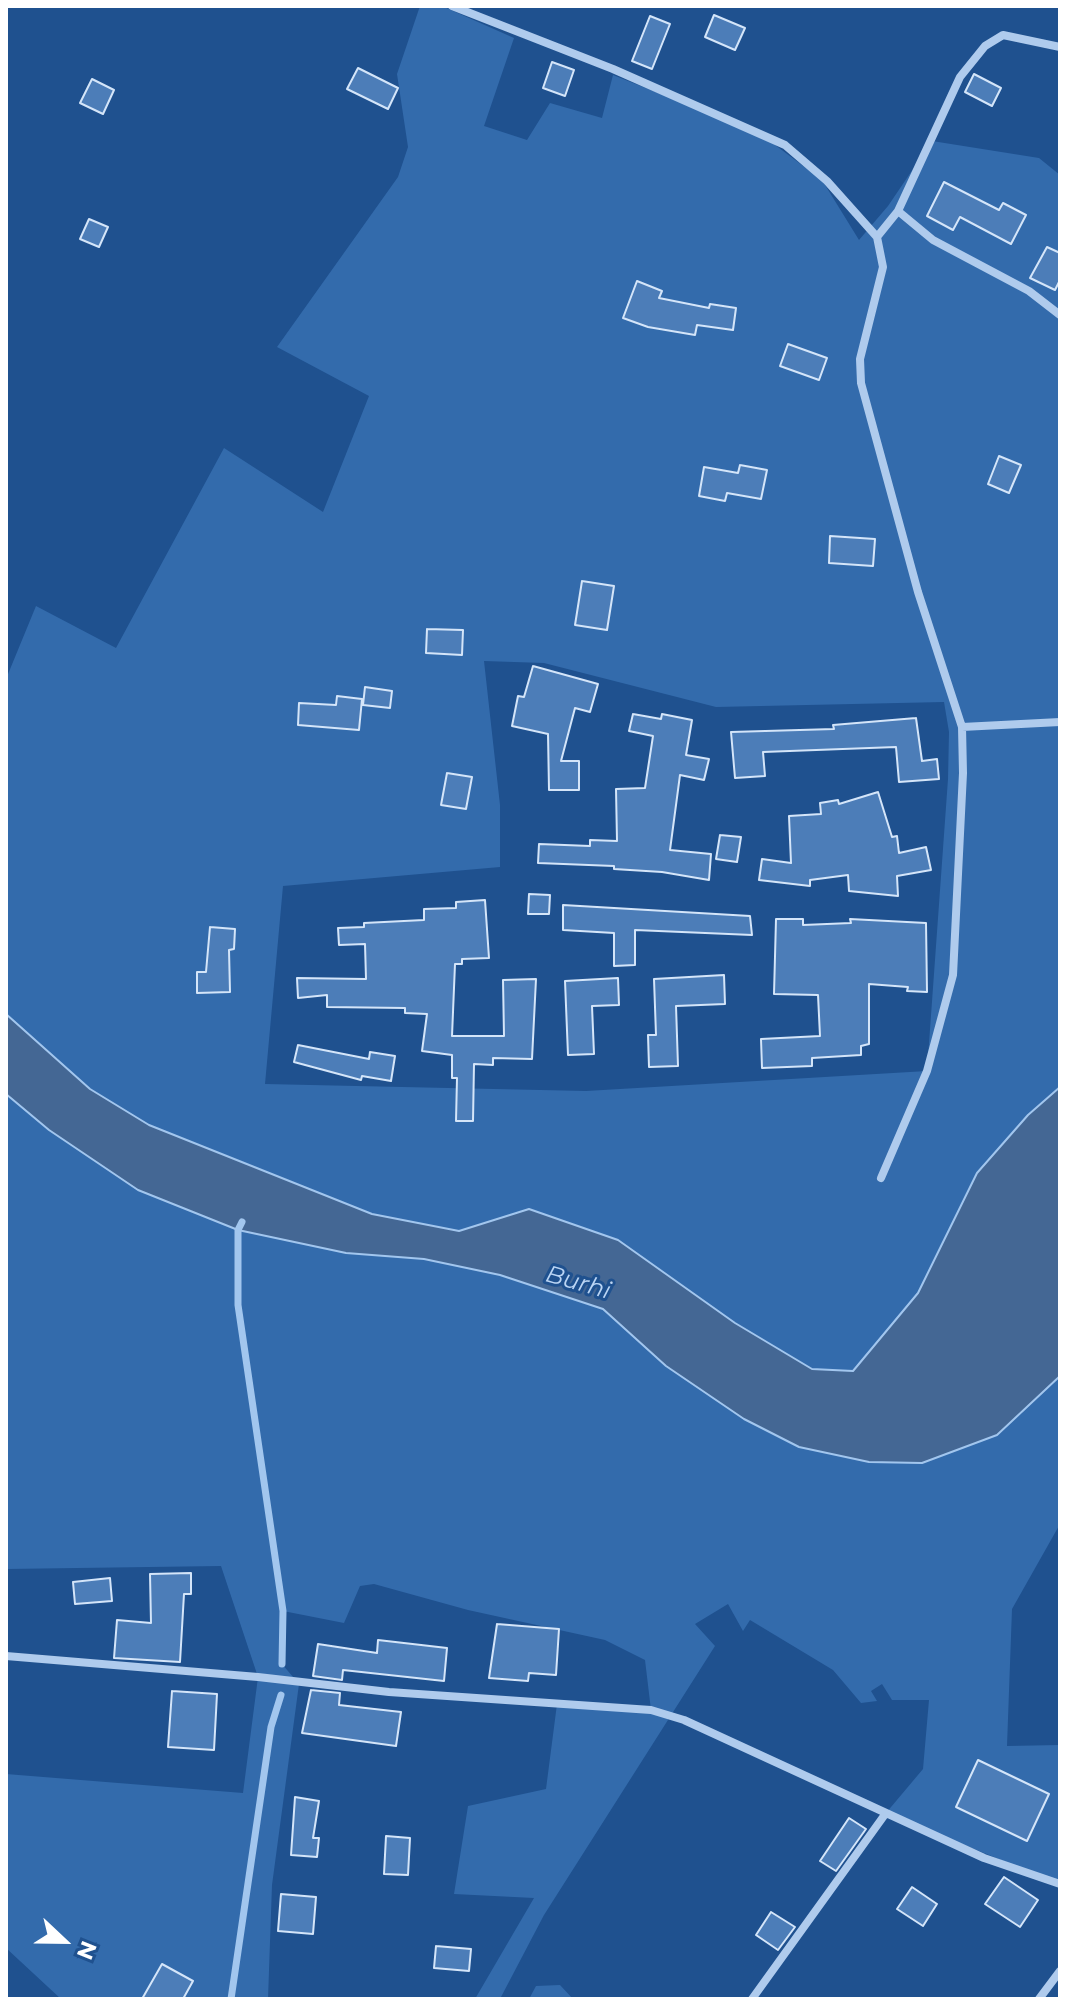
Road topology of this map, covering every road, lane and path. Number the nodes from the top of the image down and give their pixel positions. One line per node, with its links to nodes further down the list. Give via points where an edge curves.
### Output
1 (452, 6): 4 (street, via 785,145 827,181)
2 (1060, 47): 3 (street, via 1003,35 985,46 960,77)
3 (898, 211): 4 (street); 5 (street, via 933,240 1029,291)
4 (877, 237): 7 (street, via 883,267 860,359 861,383 918,592)
5 (1060, 315)
6 (1060, 722): 7 (street)
7 (962, 727): 8 (street, via 953,975 927,1071)
8 (881, 1178)
9 (6, 1656): 10 (street, via 651,1710 684,1720)
10 (886, 1813): 11 (street, via 984,1858); 13 (street)
11 (1060, 1884)
12 (1060, 1971): 14 (street)
13 (752, 1999)
14 (1039, 1999)

